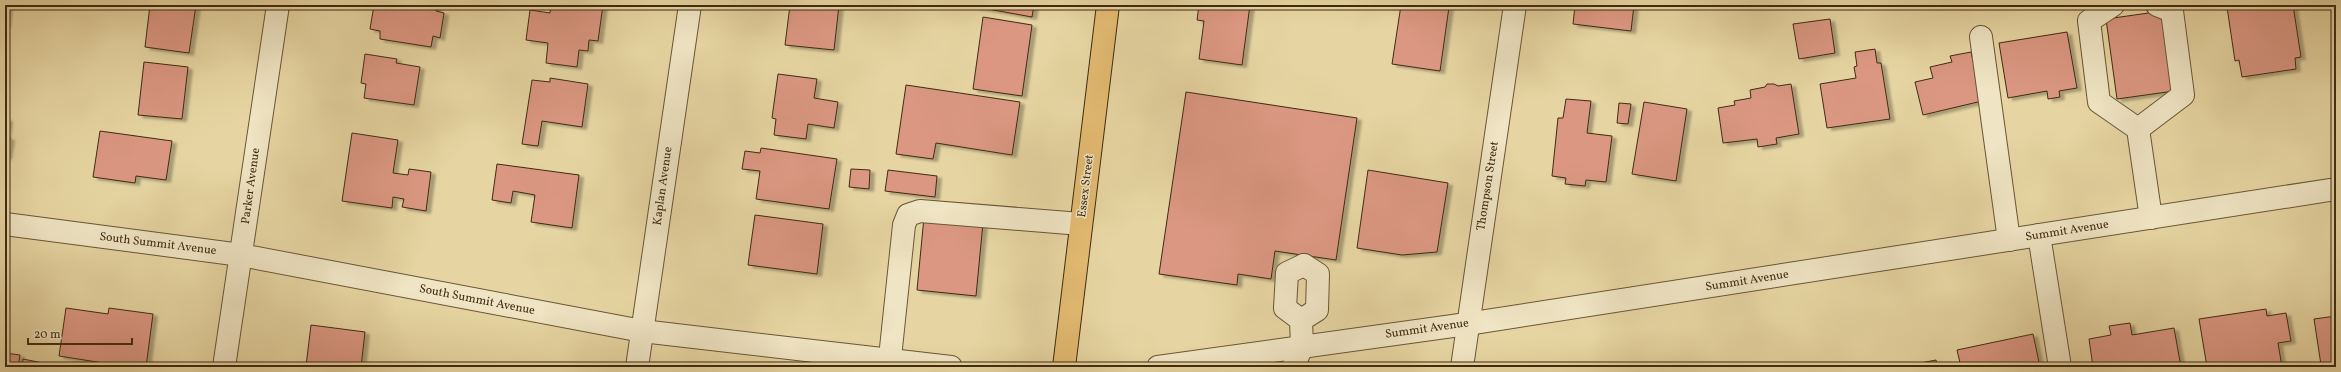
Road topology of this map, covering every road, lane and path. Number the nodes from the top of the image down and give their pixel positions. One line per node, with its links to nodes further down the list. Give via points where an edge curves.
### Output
1 (278, 5): 15 (street, Parker Avenue)
2 (690, 5): 18 (street, Kaplan Avenue)
3 (1108, 5): 12 (main road, Essex Street)
4 (1515, 5): 17 (street, Thompson Street)
5 (2113, 5): 8 (street, via 2089,21 2098,102)
6 (2157, 5): 8 (street, via 2172,11 2183,95)
7 (1981, 37): 14 (street)
8 (2138, 130): 10 (street)
9 (2336, 189): 10 (street, Summit Avenue)
10 (2151, 218): 13 (street, Summit Avenue)
11 (5, 224): 15 (street, South Summit Avenue)
12 (1081, 224): 20 (street, via 920,211 908,215 904,225); 25 (main road, Essex Street)
13 (2039, 235): 14 (street, Summit Avenue); 28 (street)
14 (2009, 240): 17 (street, Summit Avenue)
15 (241, 255): 18 (street, South Summit Avenue); 22 (street, Parker Avenue)
16 (1301, 320): 16 (street, via 1317,310 1318,274 1304,260 1286,273 1285,308); 19 (street)
17 (1467, 324): 19 (street, Summit Avenue); 27 (street, Thompson Street)
18 (642, 331): 20 (street, South Summit Avenue); 23 (street, Kaplan Avenue)
19 (1302, 347): 21 (street, Summit Avenue); 26 (street)
20 (889, 363): 24 (street, South Summit Avenue)
21 (1169, 366)
22 (224, 367)
23 (637, 367)
24 (951, 367)
25 (1064, 367)
26 (1293, 367)
27 (1462, 367)
28 (2060, 367)

